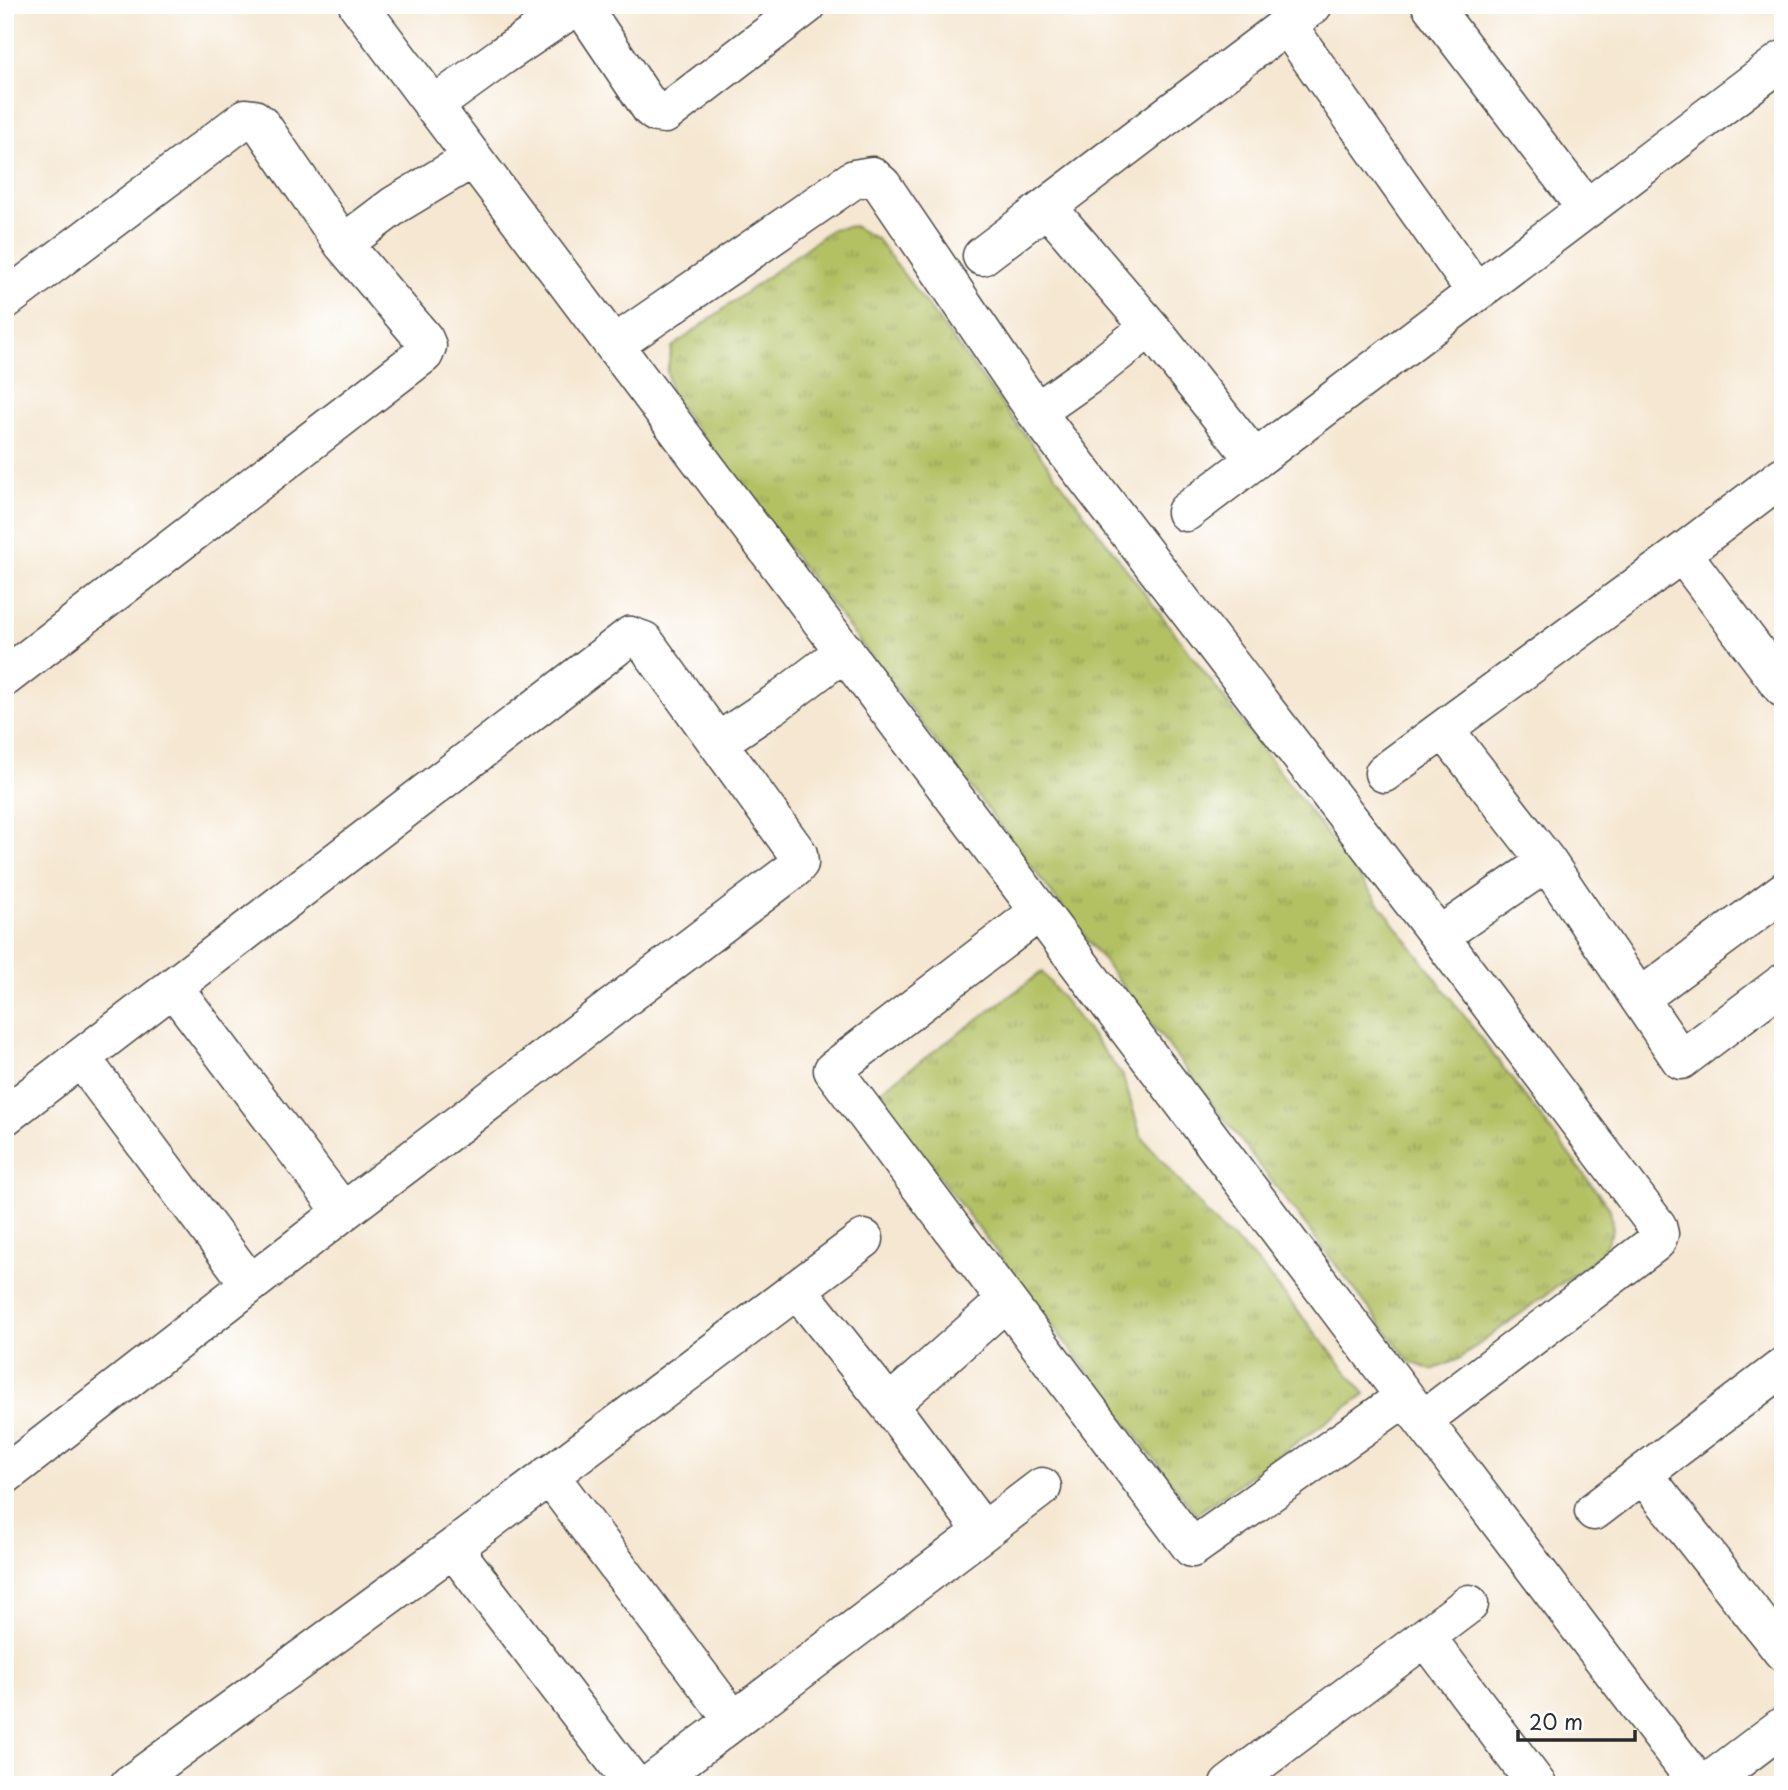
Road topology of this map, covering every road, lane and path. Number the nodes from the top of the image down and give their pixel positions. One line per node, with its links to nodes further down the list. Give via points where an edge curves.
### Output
1 (358, 5): 7 (street)
2 (579, 5): 3 (street, via 651,109 664,114); 7 (street)
3 (807, 5)
4 (1432, 5): 10 (street)
5 (1300, 15): 9 (street); 13 (street)
6 (1783, 60): 10 (street)
7 (433, 106): 8 (street)
8 (473, 158): 11 (street, via 395,205); 16 (street)
9 (1047, 208): 12 (street); 15 (street)
10 (1586, 208): 13 (street)
11 (343, 244): 14 (street, via 262,126 246,118); 23 (street, via 424,339 424,354)
12 (982, 256)
13 (1476, 292): 18 (street)
14 (5, 299)
15 (1150, 327): 17 (street); 18 (street)
16 (614, 345): 17 (street, via 854,179 872,176); 22 (street)
17 (1036, 412): 31 (street)
18 (1255, 460): 20 (street)
19 (1783, 476): 21 (street)
20 (1186, 512)
21 (1682, 553): 24 (street); 25 (street)
22 (845, 651): 26 (street); 30 (street)
23 (5, 677)
24 (1783, 688)
25 (1444, 729): 27 (street); 28 (street)
26 (718, 743): 33 (street, via 644,641 630,636); 37 (street, via 798,854 799,863)
27 (1384, 773)
28 (1547, 862): 31 (street); 34 (street)
29 (1783, 892): 34 (street)
30 (1040, 911): 41 (street, via 834,1070); 44 (street)
31 (1439, 936): 44 (street, via 1659,1234 1656,1242)
32 (1783, 983): 34 (street, via 1681,1060)
33 (173, 987): 35 (street); 37 (street)
34 (1640, 998)
35 (81, 1058): 36 (street); 39 (street)
36 (5, 1116)
37 (343, 1212): 39 (street)
38 (864, 1239): 40 (street)
39 (250, 1284): 46 (street)
40 (797, 1289): 43 (street); 47 (street)
41 (1006, 1301): 43 (street); 44 (street, via 1192,1548)
42 (1783, 1367): 45 (street)
43 (889, 1405): 50 (street)
44 (1414, 1408): 62 (street)
45 (1643, 1474): 49 (street); 54 (street)
46 (5, 1475)
47 (549, 1475): 51 (street); 55 (street)
48 (1042, 1487): 50 (street)
49 (1594, 1511)
50 (983, 1531): 55 (street)
51 (453, 1548): 57 (street); 58 (street)
52 (1469, 1604): 53 (street)
53 (1426, 1637): 60 (street); 61 (street)
54 (1783, 1652)
55 (733, 1720): 59 (street)
56 (1783, 1726): 63 (street)
57 (128, 1785)
58 (634, 1785)
59 (649, 1785)
60 (1229, 1785)
61 (1537, 1785)
62 (1699, 1785)
63 (1705, 1785)

